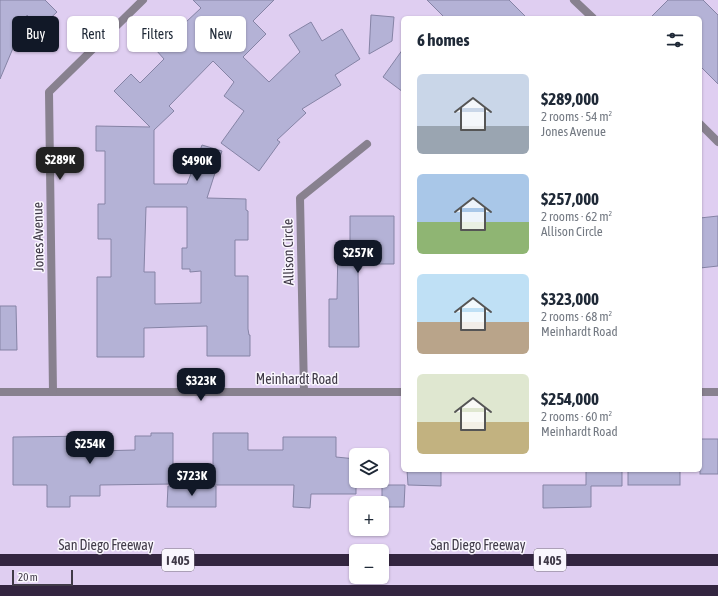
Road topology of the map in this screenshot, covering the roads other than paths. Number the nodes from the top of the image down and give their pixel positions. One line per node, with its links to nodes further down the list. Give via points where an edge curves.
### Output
1 (143, 0): 8 (street, Jones Avenue, via 49,92)
2 (574, 0): 3 (street)
3 (591, 16)
4 (702, 126): 5 (street)
5 (718, 142)
6 (367, 144): 9 (street, Allison Circle, via 300,198)
7 (0, 392): 8 (street, Meinhardt Road)
8 (53, 392): 9 (street, Meinhardt Road)
9 (304, 392): 10 (street, Meinhardt Road)
10 (401, 392)
11 (702, 392): 12 (street)
12 (718, 392)
13 (0, 560): 14 (highway, San Diego Freeway / I 405)
14 (349, 560)
15 (389, 560): 16 (highway, San Diego Freeway / I 405)
16 (718, 560)
17 (0, 591): 18 (highway)
18 (718, 591)

